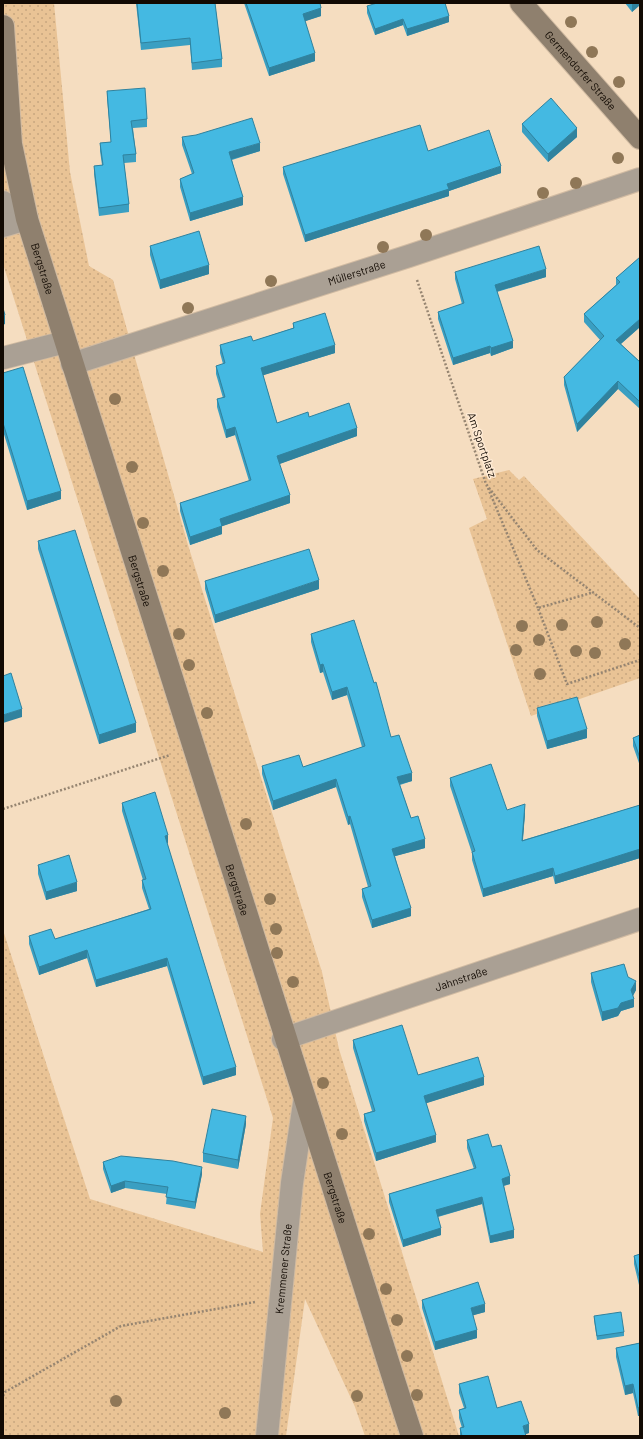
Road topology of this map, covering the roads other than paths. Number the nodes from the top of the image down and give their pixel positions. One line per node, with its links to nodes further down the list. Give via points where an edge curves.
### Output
1 (521, 3): 3 (street, Germendorfer Straße)
2 (3, 26): 6 (street, Bergstraße, via 11,144)
3 (640, 138)
4 (640, 179): 10 (street, Müllerstraße)
5 (3, 202): 6 (street)
6 (27, 219): 7 (street); 8 (street, Bergstraße)
7 (3, 226)
8 (65, 342): 9 (street); 10 (street, Bergstraße)
9 (3, 358)
10 (72, 364): 12 (street, Bergstraße)
11 (640, 919): 12 (street, Jahnstraße)
12 (283, 1039): 13 (street, Bergstraße)
13 (304, 1103): 14 (street, Kremmener Straße, via 292,1183); 15 (street, Bergstraße)
14 (267, 1436)
15 (412, 1436)

